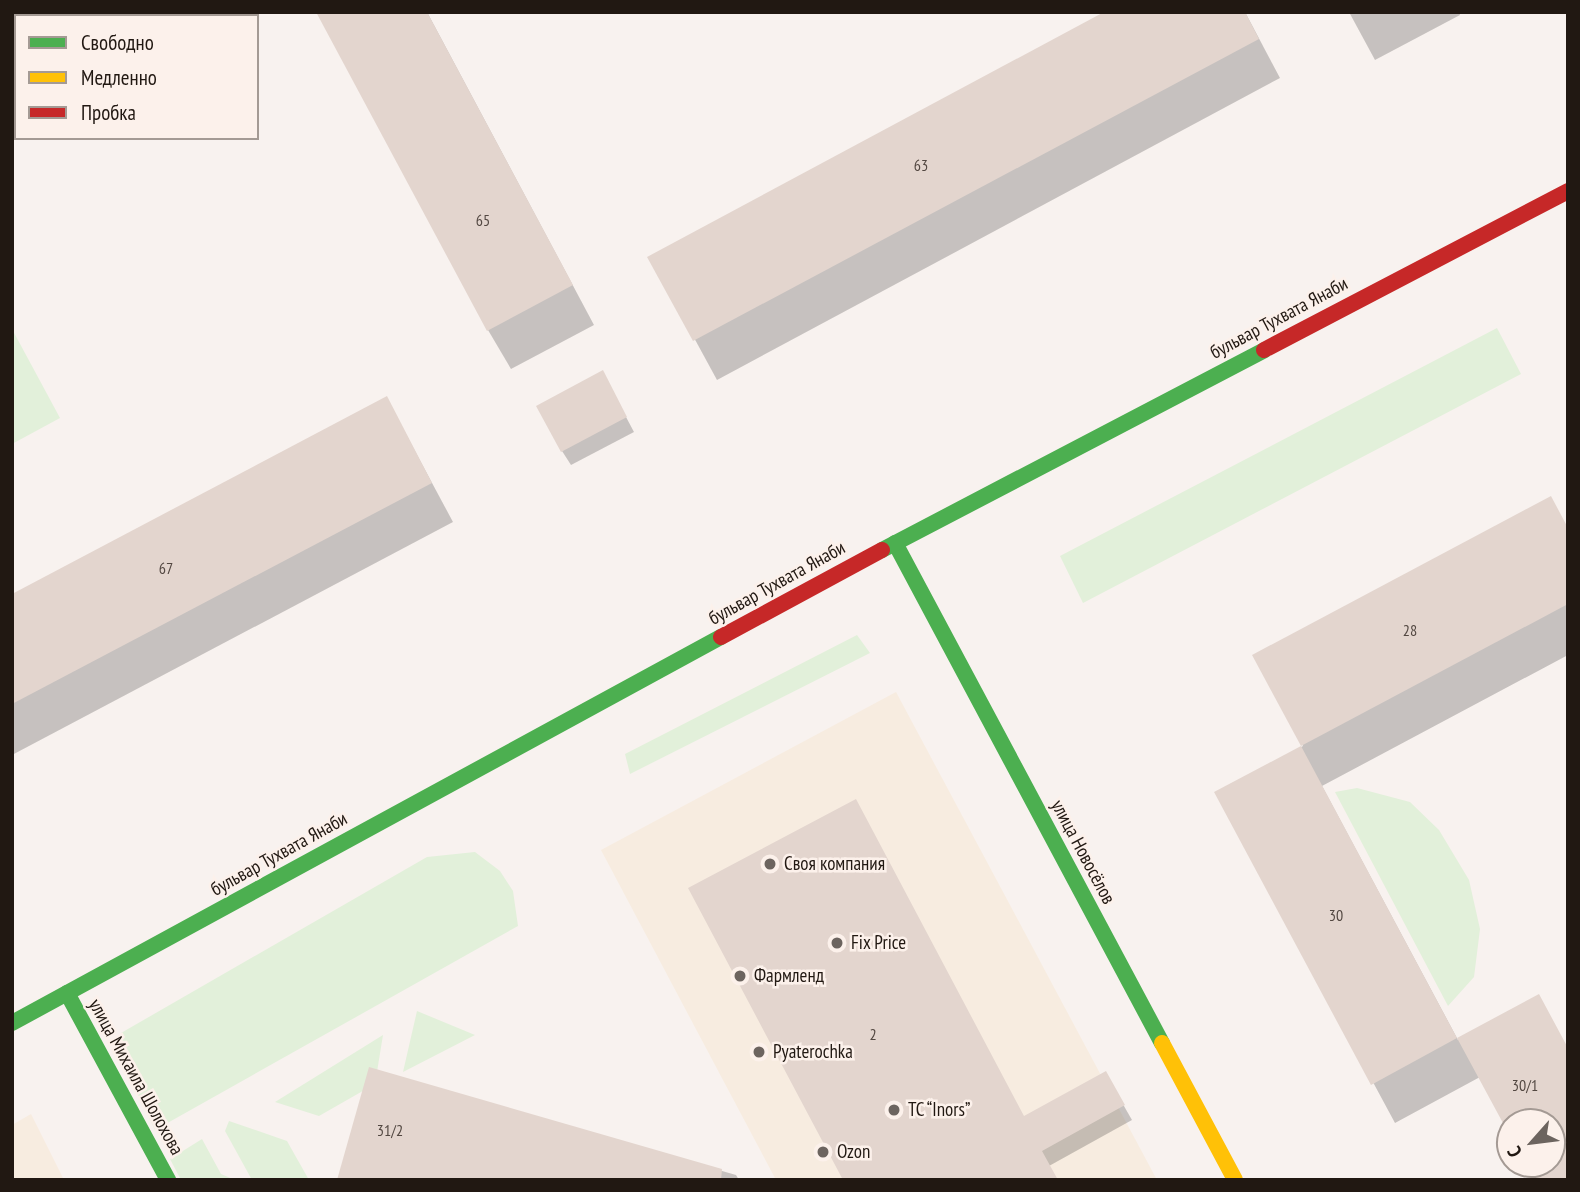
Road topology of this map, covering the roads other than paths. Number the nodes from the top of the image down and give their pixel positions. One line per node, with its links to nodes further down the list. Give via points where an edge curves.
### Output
1 (1568, 191): 2 (main road, бульвар Тухвата Янаби)
2 (895, 543): 3 (main road, бульвар Тухвата Янаби); 6 (main road, улица Новосёлов)
3 (66, 993): 4 (main road, бульвар Тухвата Янаби); 5 (main road, улица Михаила Шолохова)
4 (12, 1023)
5 (168, 1180)
6 (1235, 1180)

